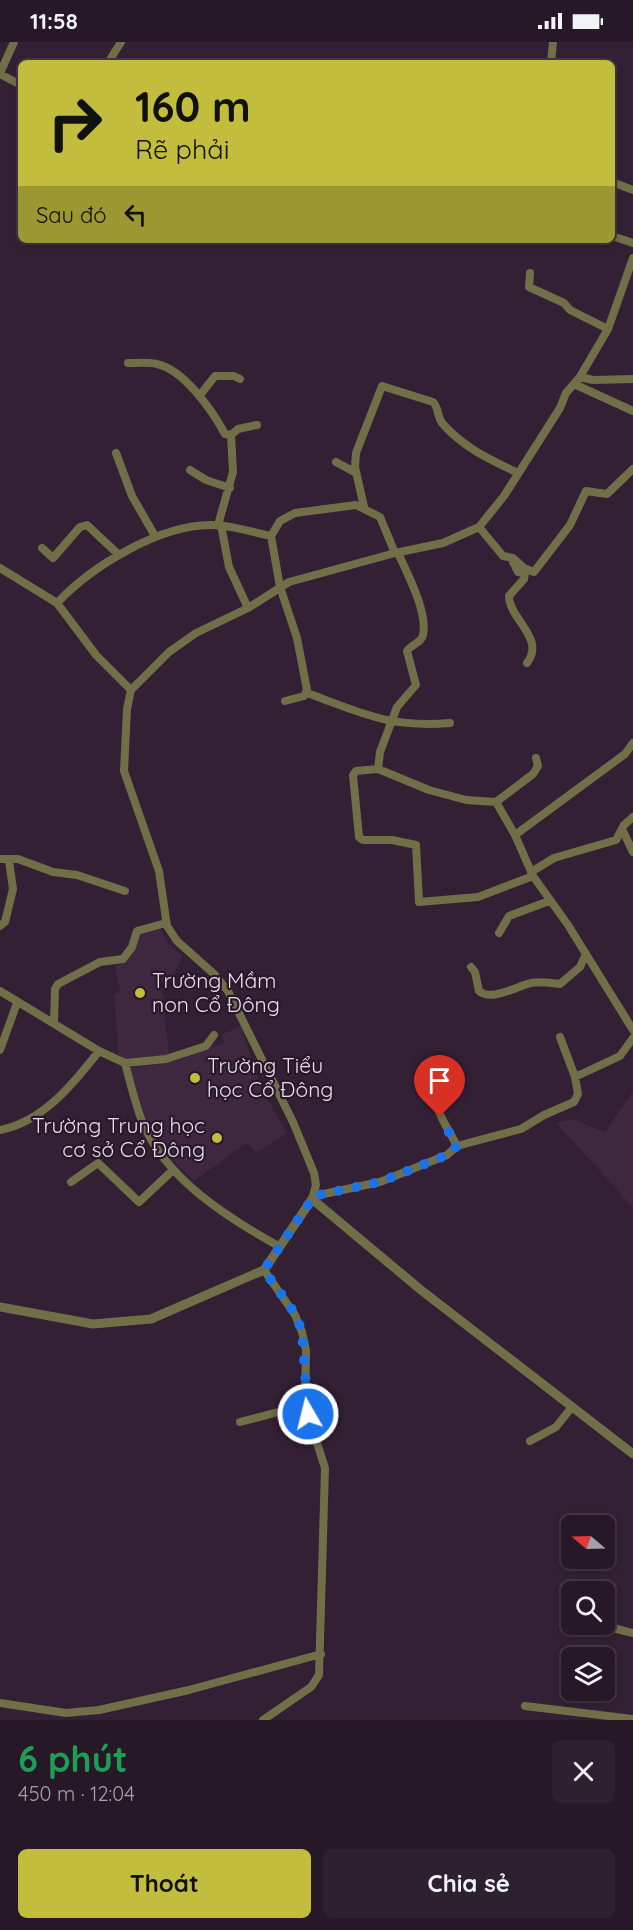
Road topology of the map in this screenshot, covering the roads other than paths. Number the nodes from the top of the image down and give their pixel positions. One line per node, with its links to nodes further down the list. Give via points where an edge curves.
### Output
1 (14, 42): 6 (street)
2 (121, 42): 4 (street)
3 (553, 42): 5 (street)
4 (110, 60)
5 (551, 60)
6 (0, 74): 7 (street)
7 (18, 83)
8 (615, 183): 9 (street)
9 (633, 190)
10 (615, 237): 11 (street)
11 (633, 243)
12 (633, 258): 14 (street)
13 (530, 273): 14 (street, via 529,287)
14 (608, 329): 18 (street)
15 (128, 363): 19 (street, via 160,364)
16 (240, 379): 19 (street, via 234,375 214,376)
17 (633, 379): 18 (street, via 580,377)
18 (576, 382): 20 (street); 28 (street)
19 (200, 396): 22 (street, via 225,434)
20 (633, 411)
21 (256, 425): 22 (street)
22 (231, 435): 29 (street, via 234,456)
23 (116, 453): 33 (street, via 132,495)
24 (336, 462): 27 (street)
25 (633, 469): 38 (street, via 607,494 586,491 570,525 534,572)
26 (190, 470): 29 (street)
27 (356, 473): 28 (street, via 360,440 383,386 435,403 438,417 463,445); 30 (street)
28 (518, 473): 32 (street)
29 (230, 488): 31 (street)
30 (364, 507): 34 (street, via 335,506 291,514 280,521); 36 (street, via 380,517)
31 (219, 525): 33 (street); 34 (street); 42 (street, via 229,567)
32 (479, 527): 36 (street, via 443,543); 38 (street)
33 (155, 536): 37 (street)
34 (271, 536): 40 (street)
35 (42, 548): 37 (street, via 54,558 87,525)
36 (396, 553): 40 (street); 47 (street, via 418,599 424,633 408,650 416,685 398,707)
37 (119, 555): 41 (street)
38 (509, 558): 43 (street, via 518,572 525,574 509,596 509,604 531,634)
39 (0, 568): 41 (street)
40 (280, 587): 42 (street); 45 (street, via 297,638)
41 (57, 603): 44 (street, via 96,655)
42 (249, 608): 44 (street, via 196,633 169,652)
43 (527, 663)
44 (131, 690): 62 (street, via 124,771 159,871)
45 (307, 693): 46 (street); 47 (street)
46 (285, 701)
47 (392, 723): 48 (street); 51 (street, via 380,752)
48 (450, 723)
49 (633, 743): 55 (street, via 625,754)
50 (536, 758): 52 (street, via 533,774)
51 (378, 769): 52 (street, via 429,790 466,800); 59 (street, via 356,771 353,775 359,837 416,845 419,902 478,897)
52 (496, 802): 55 (street)
53 (633, 817): 54 (street)
54 (622, 829): 56 (street); 59 (street, via 616,840 554,858)
55 (515, 835): 59 (street)
56 (633, 852)
57 (0, 859): 58 (street)
58 (9, 861): 60 (street, via 18,859); 63 (street, via 13,889 5,922)
59 (532, 874): 61 (street)
60 (125, 891)
61 (549, 901): 64 (street, via 509,916); 65 (street, via 568,925)
62 (166, 923): 69 (street, via 137,931 123,959 100,962 58,984); 83 (street, via 177,941 228,991 314,1173)
63 (0, 926)
64 (499, 933)
65 (585, 957): 66 (street, via 580,967 560,984 531,983 488,995 479,991); 70 (street)
66 (471, 967)
67 (0, 991): 68 (street)
68 (17, 1003): 69 (street); 74 (street)
69 (54, 1023): 75 (street)
70 (633, 1030)
71 (214, 1035): 76 (street, via 206,1046 182,1055)
72 (560, 1038): 77 (street)
73 (633, 1038): 77 (street, via 620,1056)
74 (0, 1050)
75 (99, 1051): 76 (street); 79 (street, via 51,1104)
76 (125, 1063): 81 (street, via 142,1121)
77 (575, 1077): 80 (street, via 578,1094 574,1102 521,1129)
78 (436, 1080): 80 (street, via 440,1117)
79 (0, 1130)
80 (457, 1146): 83 (street, via 447,1155 380,1182)
81 (173, 1170): 82 (street, via 139,1202 98,1163); 84 (street, via 212,1205)
82 (71, 1182)
83 (313, 1198): 84 (street); 88 (street, via 421,1290)
84 (280, 1247): 85 (street)
85 (264, 1270): 86 (street, via 168,1313 138,1322 69,1322); 87 (street, via 296,1315 302,1332 306,1350)
86 (5, 1309)
87 (306, 1405): 89 (street); 94 (street, via 325,1468)
88 (572, 1407): 90 (street, via 556,1427); 91 (street)
89 (240, 1422)
90 (530, 1441)
91 (633, 1454)
92 (617, 1629): 93 (street)
93 (633, 1634)
94 (321, 1654): 97 (street); 100 (street, via 319,1675 311,1687)
95 (0, 1702): 97 (street, via 66,1713)
96 (525, 1706): 98 (street)
97 (99, 1710): 99 (street)
98 (633, 1719)
99 (99, 1720)
100 (263, 1720)

